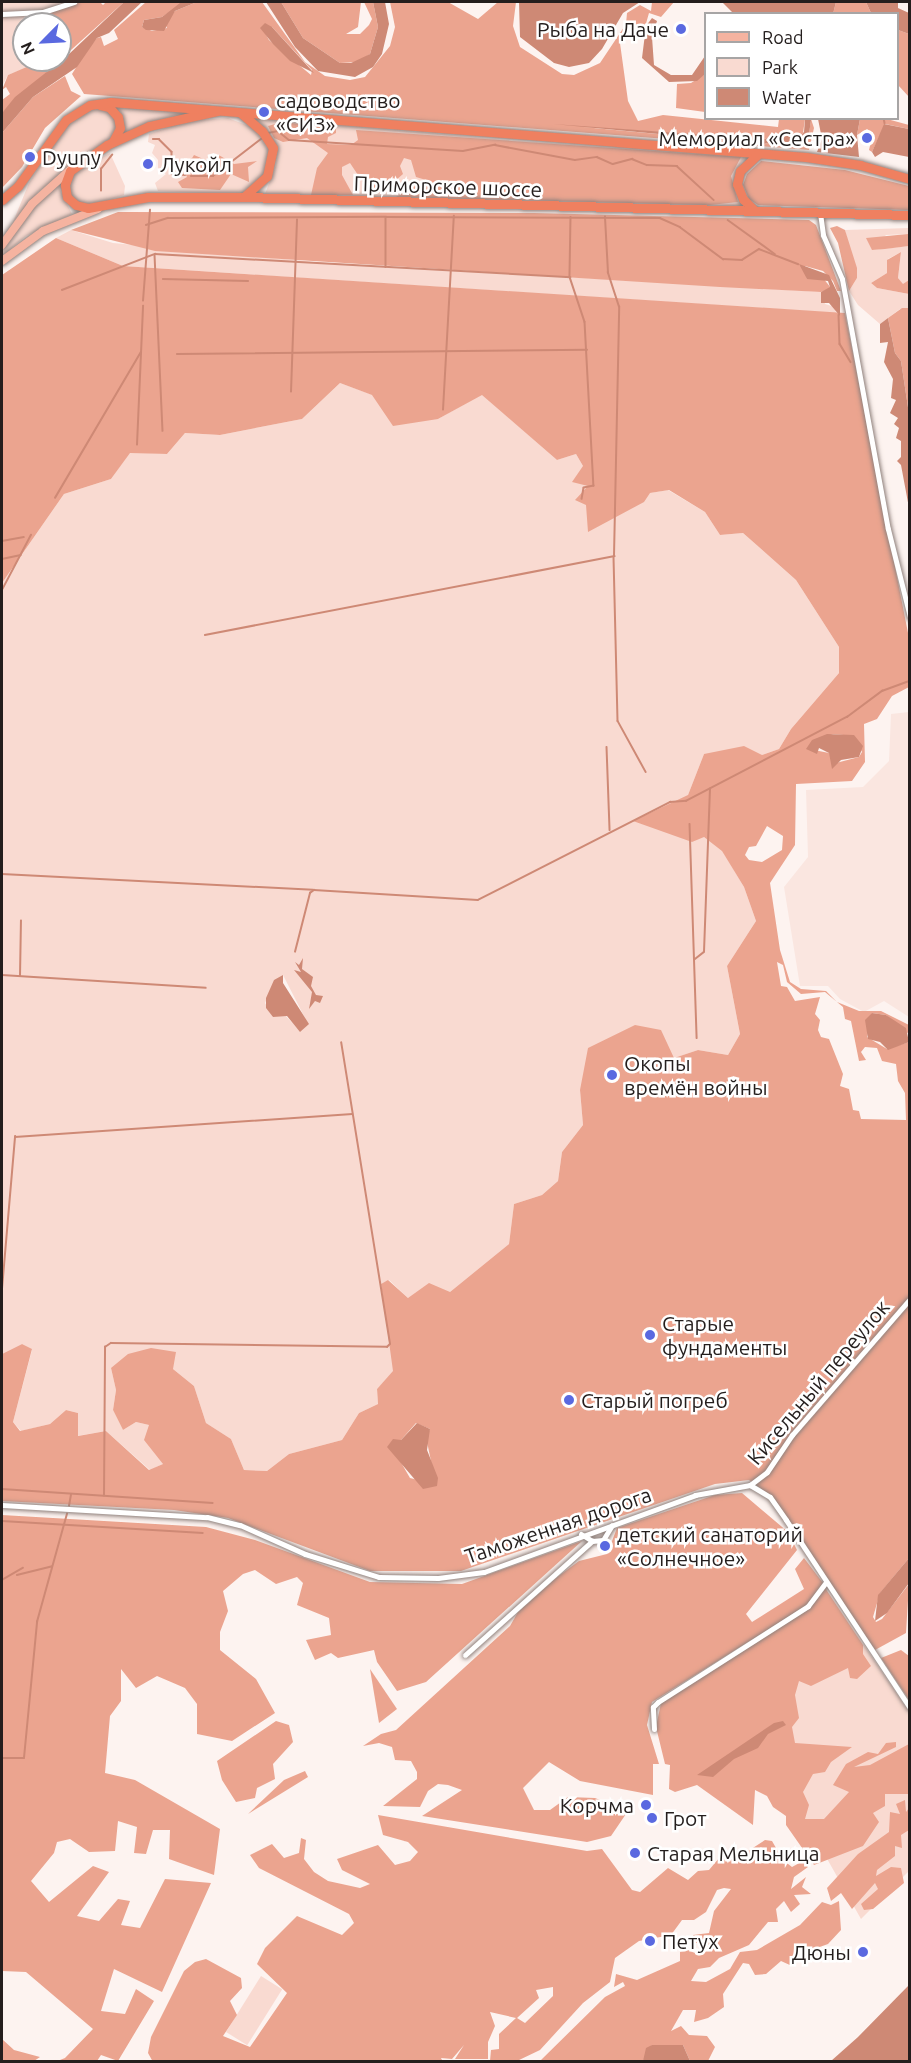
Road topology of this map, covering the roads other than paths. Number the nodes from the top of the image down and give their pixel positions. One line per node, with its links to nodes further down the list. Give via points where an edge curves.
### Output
1 (74, 2): 2 (street, via 43,12)
2 (2, 14)
3 (77, 111): 4 (highway, via 111,102); 6 (highway, via 102,105 114,110 120,128); 11 (highway, via 51,137 18,186)
4 (217, 111): 5 (highway); 6 (highway, via 149,126)
5 (240, 113): 7 (highway); 10 (highway, via 262,131 273,148 267,176)
6 (112, 142): 8 (highway)
7 (758, 154): 9 (highway, via 860,165); 13 (highway, via 744,166 736,184)
8 (78, 164): 12 (highway, via 66,179 68,197 81,207); 16 (main road, via 32,204)
9 (909, 179)
10 (244, 197): 12 (highway, Приморское шоссе, via 148,197); 13 (highway, Приморское шоссе)
11 (2, 200)
12 (107, 206): 17 (main road, Приморское шоссе, via 43,231)
13 (755, 212): 14 (highway, Приморское шоссе)
14 (820, 213): 15 (highway, Приморское шоссе); 18 (street, via 823,235 842,279 888,529)
15 (909, 215)
16 (2, 245)
17 (2, 261)
18 (909, 616)
19 (909, 1299): 20 (street, Кисельный переулок, via 792,1435 767,1472)
20 (750, 1485): 22 (street, Таможенная дорога, via 695,1495); 25 (street, via 770,1497)
21 (2, 1505): 23 (street, Таможенная дорога, via 207,1517 240,1525 305,1554 385,1577 468,1576)
22 (612, 1524): 23 (street, Таможенная дорога); 24 (street, via 608,1535)
23 (581, 1534): 24 (street)
24 (592, 1541): 26 (street)
25 (826, 1582): 27 (street); 28 (street, via 808,1606 658,1702 653,1707)
26 (465, 1655)
27 (909, 1708)
28 (654, 1729)

